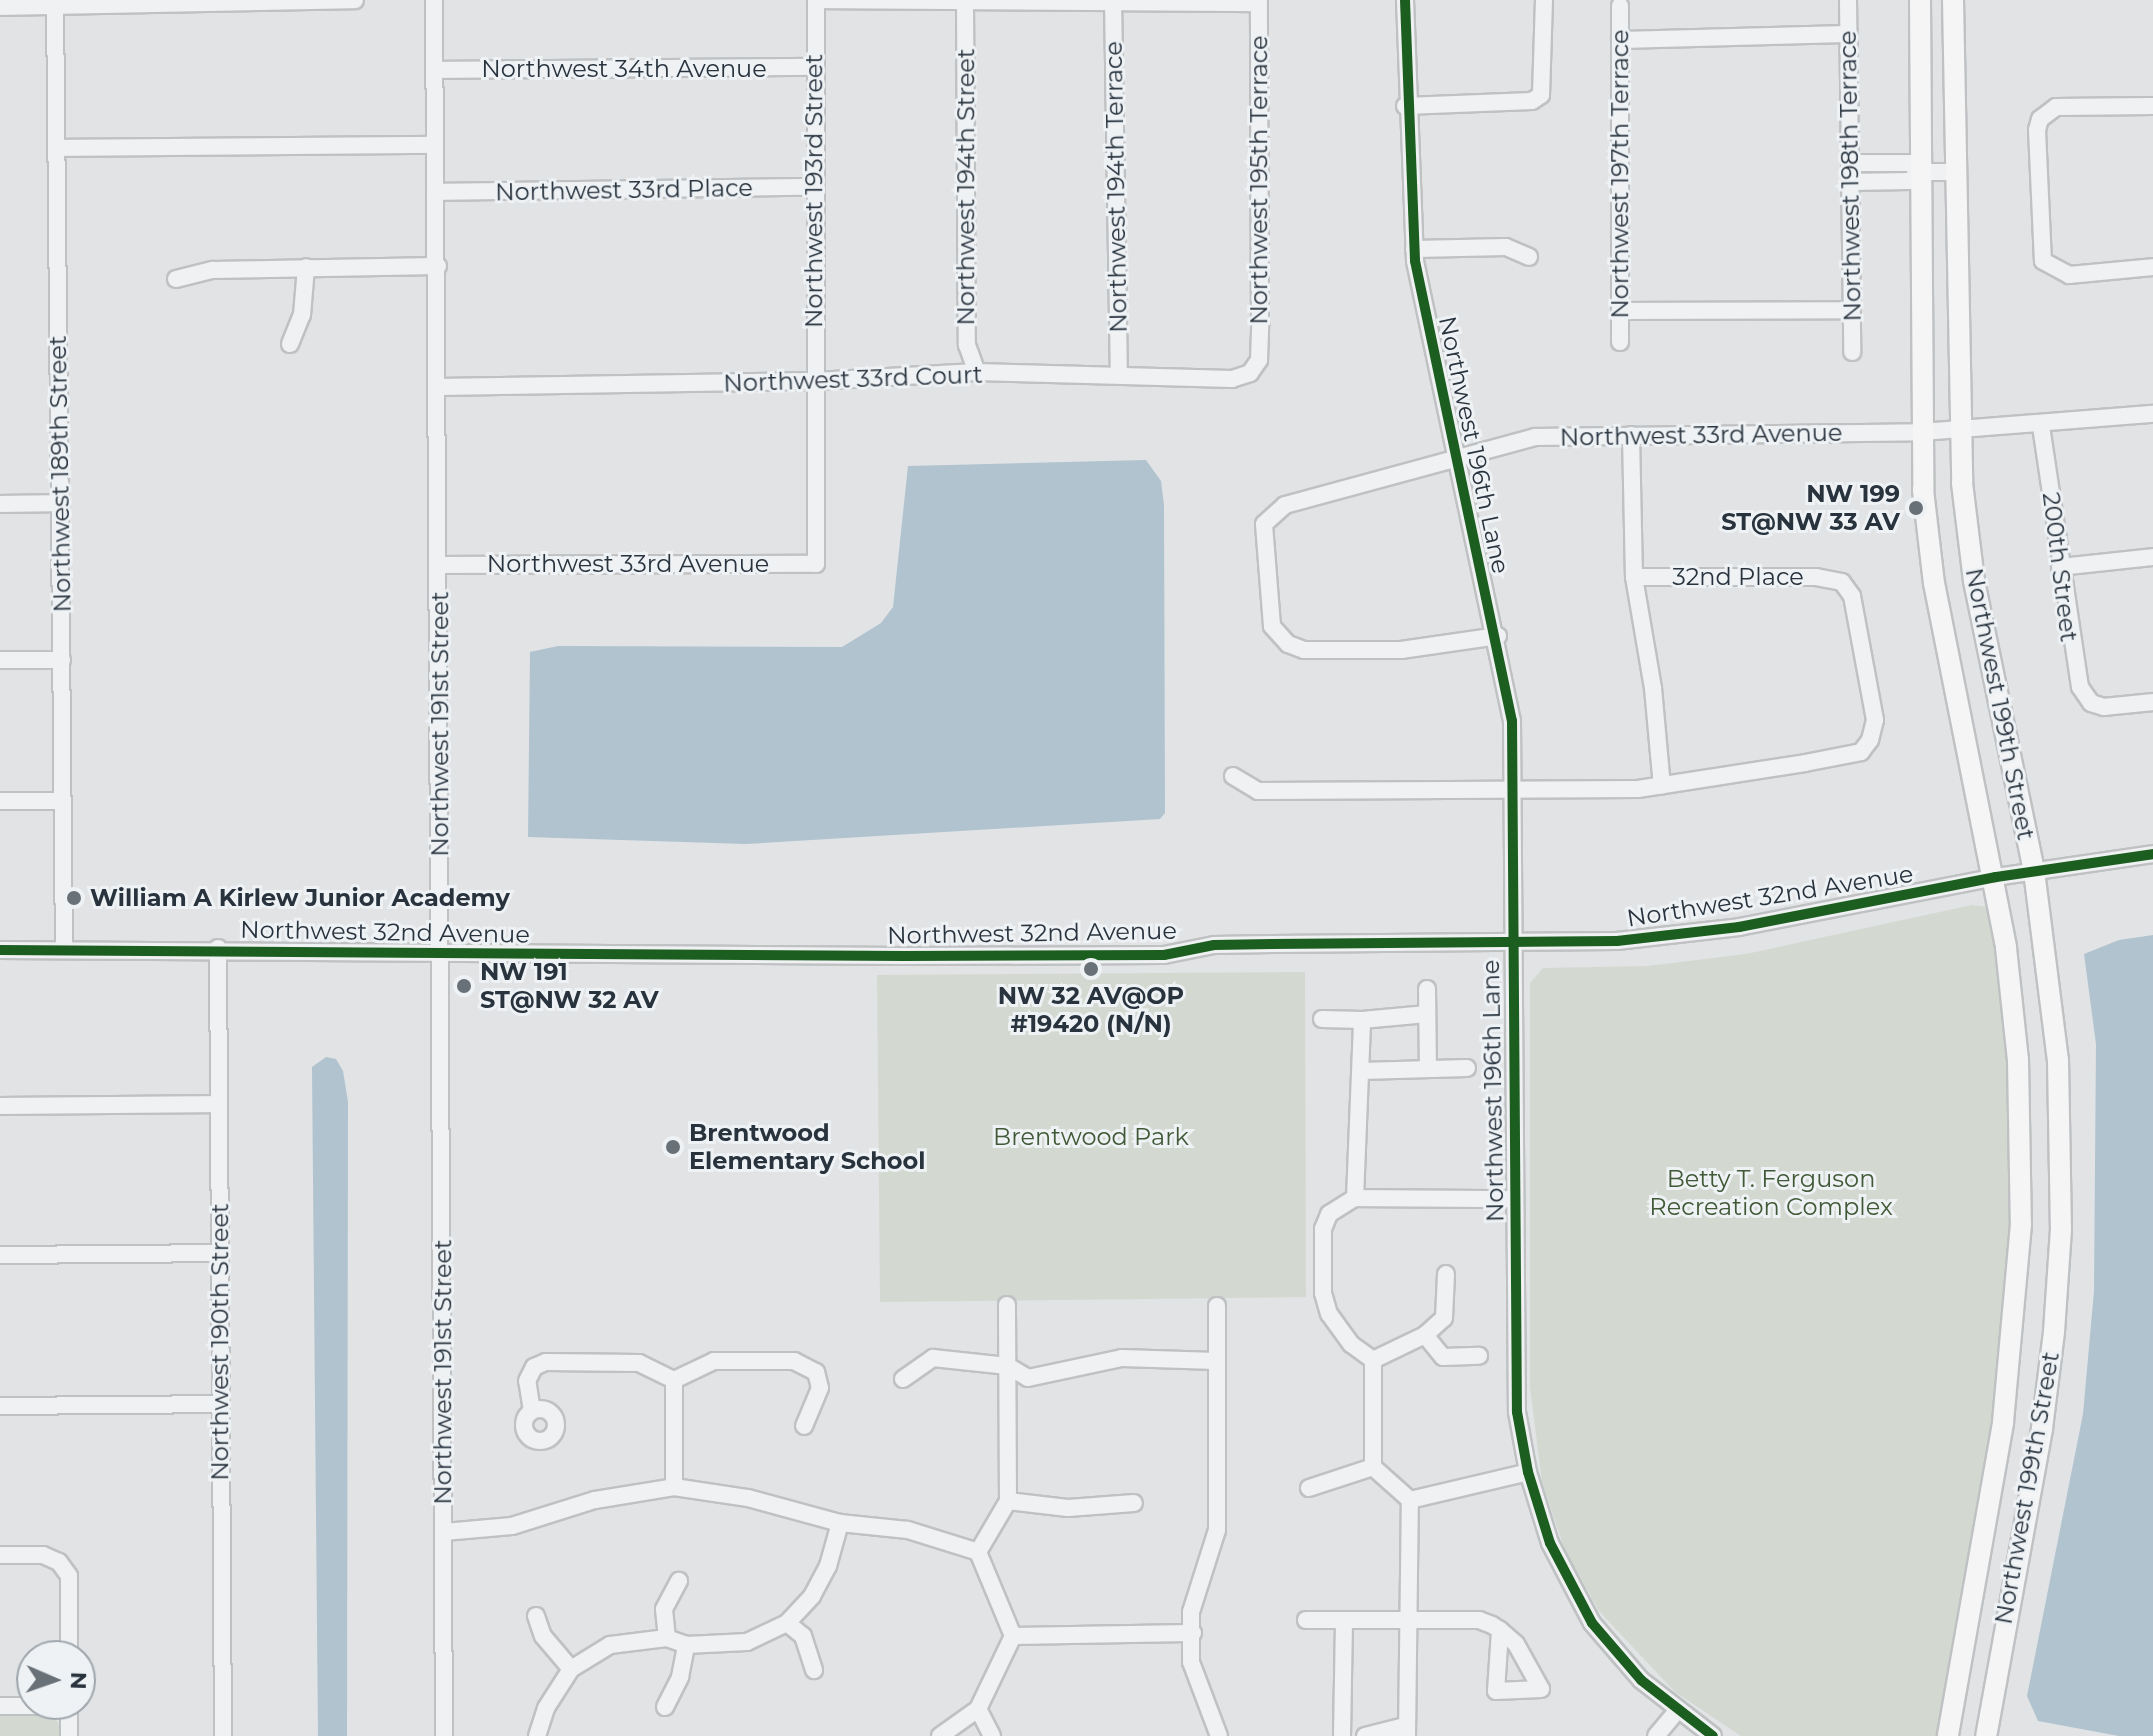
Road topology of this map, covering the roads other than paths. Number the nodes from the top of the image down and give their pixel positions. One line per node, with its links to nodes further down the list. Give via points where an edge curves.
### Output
1 (355, 0): 12 (street)
2 (434, 0): 18 (street, Northwest 191st Street)
3 (816, 0): 9 (street); 17 (street, Northwest 193rd Street)
4 (1405, 0): 19 (street, Northwest 196th Lane)
5 (1544, 0): 19 (street, via 1541,95 1532,101)
6 (1848, 0): 15 (street, Northwest 198th Terrace)
7 (1920, 0): 24 (main road, Northwest 199th Street)
8 (1953, 0): 25 (main road, Northwest 199th Street)
9 (965, 1): 11 (street); 41 (street, Northwest 194th Street, via 967,345)
10 (1259, 1): 11 (street); 40 (street, Northwest 195th Terrace)
11 (1113, 2): 42 (street, Northwest 194th Terrace)
12 (55, 3): 14 (street); 22 (street, Northwest 189th Street)
13 (1620, 6): 16 (street, Northwest 197th Terrace)
14 (0, 7)
15 (1847, 34): 16 (street); 23 (street, Northwest 198th Terrace)
16 (1620, 40): 36 (street, Northwest 197th Terrace)
17 (812, 67): 18 (street, Northwest 34th Avenue); 27 (street, Northwest 193rd Street)
18 (435, 70): 21 (street, Northwest 191st Street)
19 (1405, 106): 29 (street, Northwest 196th Lane)
20 (2153, 106): 33 (street, via 2069,105 2047,113 2037,130 2040,250 2049,267 2069,275)
21 (435, 145): 22 (street); 28 (street, Northwest 191st Street)
22 (57, 148): 51 (street, Northwest 189th Street)
23 (1850, 163): 24 (street, via 1909,163); 26 (street, Northwest 198th Terrace)
24 (1922, 172): 25 (street); 26 (street, via 1909,181); 48 (main road, Northwest 199th Street)
25 (1955, 172): 47 (main road, Northwest 199th Street)
26 (1850, 182): 35 (street, Northwest 198th Terrace)
27 (813, 187): 28 (street, Northwest 33rd Place); 43 (street, Northwest 193rd Street)
28 (436, 192): 31 (street, Northwest 191st Street)
29 (1414, 249): 30 (street, via 1506,247); 50 (street, Northwest 196th Lane)
30 (1529, 257)
31 (438, 266): 32 (street); 44 (street, Northwest 191st Street)
32 (306, 267): 34 (street, via 213,270); 38 (street, via 302,315)
33 (2153, 267)
34 (176, 279)
35 (1851, 310): 36 (street); 39 (street, Northwest 198th Terrace)
36 (1620, 311): 37 (street, Northwest 197th Terrace)
37 (1620, 342)
38 (290, 344)
39 (1852, 352)
40 (1259, 360): 42 (street, Northwest 33rd Court, via 1250,373 1232,379)
41 (977, 372): 42 (street, Northwest 33rd Court); 43 (street, Northwest 33rd Court)
42 (1119, 375)
43 (815, 381): 44 (street, Northwest 33rd Court); 54 (street, Northwest 193rd Street)
44 (438, 387): 55 (street, Northwest 191st Street)
45 (2153, 414): 46 (street, Northwest 33rd Avenue)
46 (2041, 426): 47 (street, Northwest 33rd Avenue); 56 (street, 200th Street)
47 (1958, 431): 48 (street, Northwest 33rd Avenue); 68 (main road, Northwest 199th Street, via 1974,581)
48 (1922, 432): 49 (street, Northwest 33rd Avenue); 69 (main road, Northwest 199th Street, via 1934,583)
49 (1631, 435): 50 (street, Northwest 33rd Avenue, via 1535,437); 57 (street)
50 (1455, 458): 58 (street, Northwest 196th Lane, via 1476,562); 58 (street, Northwest 33rd Avenue, via 1285,505 1264,524 1266,593 1279,637 1304,650 1401,650)
51 (61, 503): 52 (street); 60 (street, Northwest 189th Street)
52 (0, 504)
53 (2153, 557): 56 (street)
54 (816, 564): 55 (street, Northwest 33rd Avenue)
55 (439, 565): 74 (street, Northwest 191st Street)
56 (2060, 567): 61 (street, 200th Street, via 2071,654 2080,687 2091,703 2119,707)
57 (1634, 577): 63 (street, via 1653,688); 63 (street, 32nd Place, via 1816,577 1842,582 1852,596 1875,720 1861,752)
58 (1498, 636): 64 (street, Northwest 196th Lane, via 1512,721)
59 (0, 660): 60 (street)
60 (62, 660): 66 (street, Northwest 189th Street)
61 (2153, 702)
62 (1233, 776): 64 (street, via 1258,791)
63 (1662, 786): 64 (street)
64 (1515, 793): 70 (street, Northwest 196th Lane)
65 (0, 801): 66 (street)
66 (63, 801): 72 (street, Northwest 189th Street)
67 (2153, 854): 68 (street, Northwest 32nd Avenue)
68 (2034, 871): 69 (street, Northwest 32nd Avenue); 142 (main road, Northwest 199th Street, via 2058,1060 2061,1229 2042,1429)
69 (1996, 877): 70 (street, Northwest 32nd Avenue, via 1694,933); 141 (main road, Northwest 199th Street, via 2018,1060 2021,1224 2003,1423)
70 (1511, 944): 74 (street, Northwest 32nd Avenue, via 1243,944 1164,955); 85 (street, Northwest 196th Lane)
71 (218, 948): 72 (street, Northwest 32nd Avenue); 74 (street, Northwest 32nd Avenue); 82 (street, Northwest 190th Street)
72 (64, 949): 73 (street, Northwest 32nd Avenue)
73 (0, 950)
74 (441, 952): 110 (street, Northwest 191st Street)
75 (1427, 989): 76 (street)
76 (1427, 1014): 78 (street); 80 (street)
77 (1322, 1019): 78 (street)
78 (1362, 1020): 81 (street)
79 (1467, 1068): 80 (street)
80 (1428, 1069): 81 (street)
81 (1361, 1071): 84 (street)
82 (218, 1104): 83 (street); 86 (street, Northwest 190th Street)
83 (0, 1106)
84 (1355, 1198): 85 (street); 93 (street, via 1329,1214 1323,1229 1323,1293 1329,1314 1351,1344)
85 (1514, 1199): 103 (street, Northwest 196th Lane, via 1517,1412)
86 (220, 1253): 87 (street); 98 (street, Northwest 190th Street)
87 (0, 1255)
88 (1446, 1274): 91 (street, via 1444,1318)
89 (1007, 1305): 95 (street)
90 (1217, 1306): 94 (street)
91 (1425, 1335): 92 (street, via 1443,1357); 93 (street)
92 (1479, 1356)
93 (1373, 1360): 102 (street)
94 (1216, 1361): 95 (street, via 1122,1358 1028,1378); 120 (street, via 1217,1530 1191,1612)
95 (1008, 1366): 96 (street, via 933,1358); 107 (street)
96 (903, 1379)
97 (674, 1380): 100 (street, via 639,1363 546,1362 534,1367 527,1381); 101 (street, via 714,1361 794,1361 816,1372 820,1388); 104 (street)
98 (221, 1404): 99 (street); 131 (street, Northwest 190th Street)
99 (0, 1406)
100 (532, 1411)
101 (804, 1426)
102 (1373, 1467): 105 (street); 106 (street)
103 (1528, 1472): 106 (street); 129 (street, Northwest 196th Lane, via 1550,1543 1592,1623 1641,1680)
104 (674, 1487): 109 (street, via 748,1498); 110 (street, via 595,1500 512,1526)
105 (1309, 1488)
106 (1410, 1500): 117 (street)
107 (1008, 1501): 108 (street, via 1068,1508); 111 (street)
108 (1134, 1503)
109 (840, 1523): 111 (street, via 908,1530); 118 (street, via 828,1566 812,1596)
110 (444, 1532): 132 (street, Northwest 191st Street)
111 (978, 1552): 121 (street)
112 (0, 1555): 123 (street, via 43,1555 59,1562 69,1576)
113 (679, 1581): 122 (street, via 664,1609)
114 (536, 1616): 125 (street, via 543,1636)
115 (1306, 1620): 116 (street)
116 (1344, 1620): 117 (street); 137 (street)
117 (1408, 1621): 119 (street, via 1479,1620); 130 (street)
118 (787, 1623): 124 (street, via 747,1642); 126 (street, via 803,1636)
119 (1500, 1630)
120 (1193, 1633): 121 (street); 136 (street, via 1191,1662)
121 (1013, 1636): 128 (street)
122 (667, 1638): 124 (street); 125 (street, via 610,1645)
123 (69, 1640)
124 (686, 1645): 127 (street, via 680,1677)
125 (571, 1669): 133 (street, via 546,1708)
126 (814, 1670)
127 (665, 1707)
128 (978, 1709): 134 (street); 135 (street)
129 (1678, 1710): 139 (street); 140 (street, Northwest 196th Lane)
130 (1406, 1731): 138 (street)
131 (223, 1736)
132 (444, 1736)
133 (537, 1736)
134 (940, 1736)
135 (992, 1736)
136 (1219, 1736)
137 (1342, 1736)
138 (1365, 1736)
139 (1656, 1736)
140 (1713, 1736)
141 (1948, 1736)
142 (1986, 1736)

